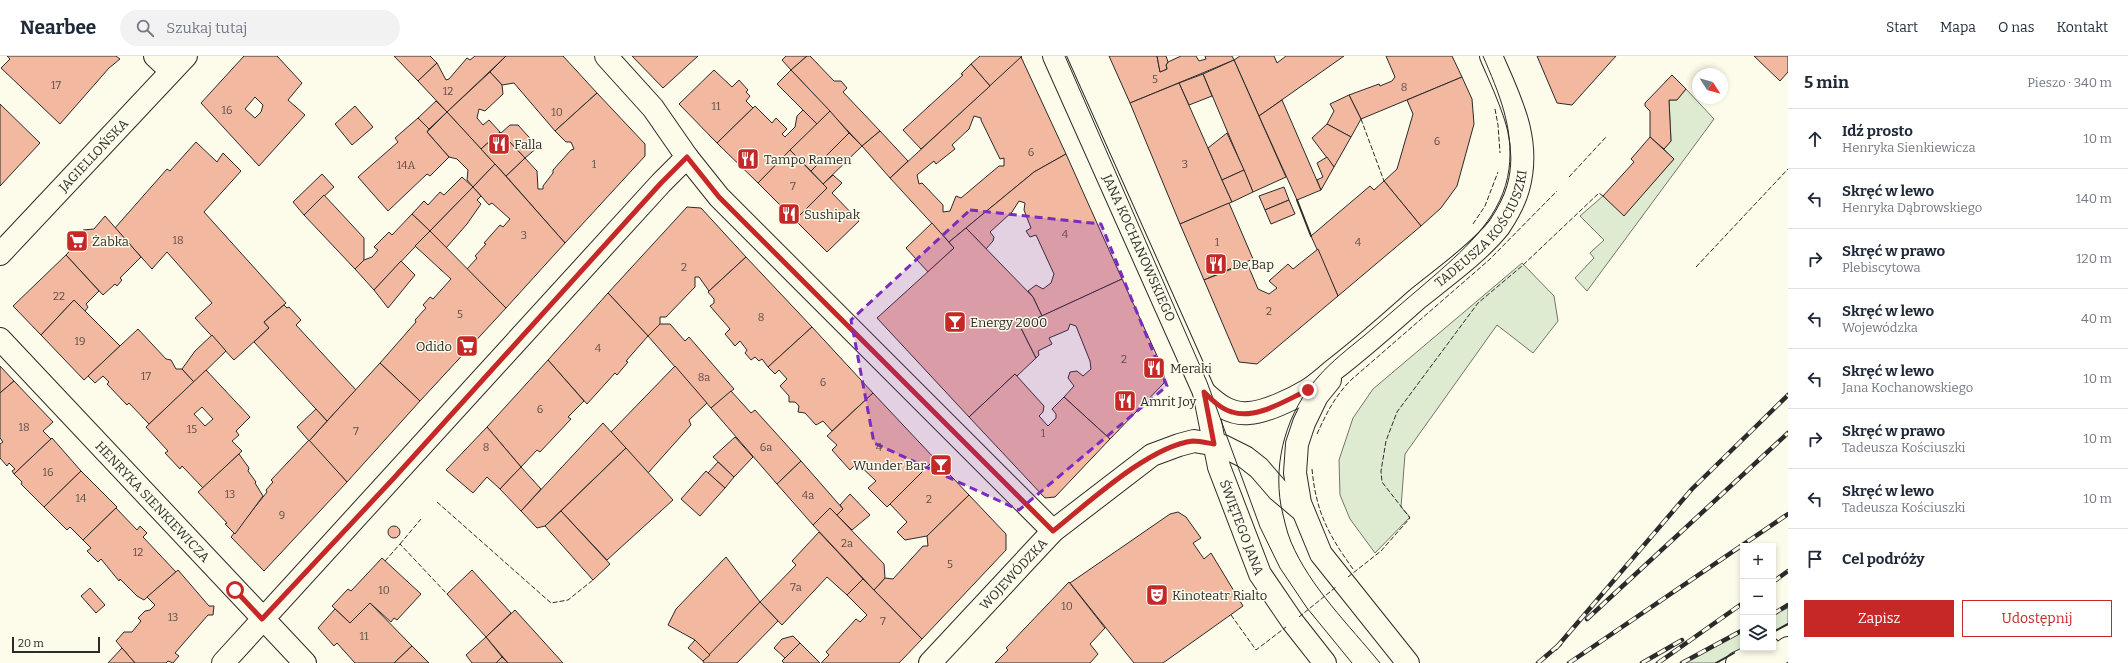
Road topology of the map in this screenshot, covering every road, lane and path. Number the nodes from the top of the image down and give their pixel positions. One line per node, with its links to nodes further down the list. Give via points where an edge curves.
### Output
1 (155, 56): 5 (street)
2 (606, 56): 6 (street, via 653,108)
3 (1054, 56): 10 (street, JANA KOCHANOWSKIEGO)
4 (1491, 56): 9 (street, TADEUSZA KOŚCIUSZKI, via 1518,117 1522,141 1521,174 1510,210 1498,228 1472,253)
5 (178, 64): 7 (street, JAGIELLOŃSKA)
6 (687, 157): 13 (street, via 719,197); 14 (street)
7 (0, 254)
8 (0, 340): 14 (street, HENRYKA SIENKIEWICZA)
9 (1344, 362): 10 (street, TADEUSZA KOŚCIUSZKI, via 1308,390 1248,414 1232,412); 12 (street, TADEUSZA KOŚCIUSZKI, via 1317,396 1297,444 1295,473)
10 (1204, 392): 11 (street, JANA KOCHANOWSKIEGO)
11 (1214, 444): 12 (street, WOJEWÓDZKA, via 1245,457); 13 (street, WOJEWÓDZKA, via 1194,441 1152,455); 22 (street, ŚWIĘTEGO JANA, via 1219,467 1260,574)
12 (1303, 511): 23 (street, via 1321,554)
13 (1053, 531): 21 (street, WOJEWÓDZKA)
14 (262, 619): 19 (street); 20 (street, HENRYKA SIENKIEWICZA)
15 (1788, 640): 16 (street)
16 (1776, 645)
17 (1788, 648): 25 (street)
18 (1763, 651): 24 (street)
19 (223, 663)
20 (305, 663)
21 (930, 663)
22 (1325, 663)
23 (1408, 663)
24 (1737, 663)
25 (1767, 663)

